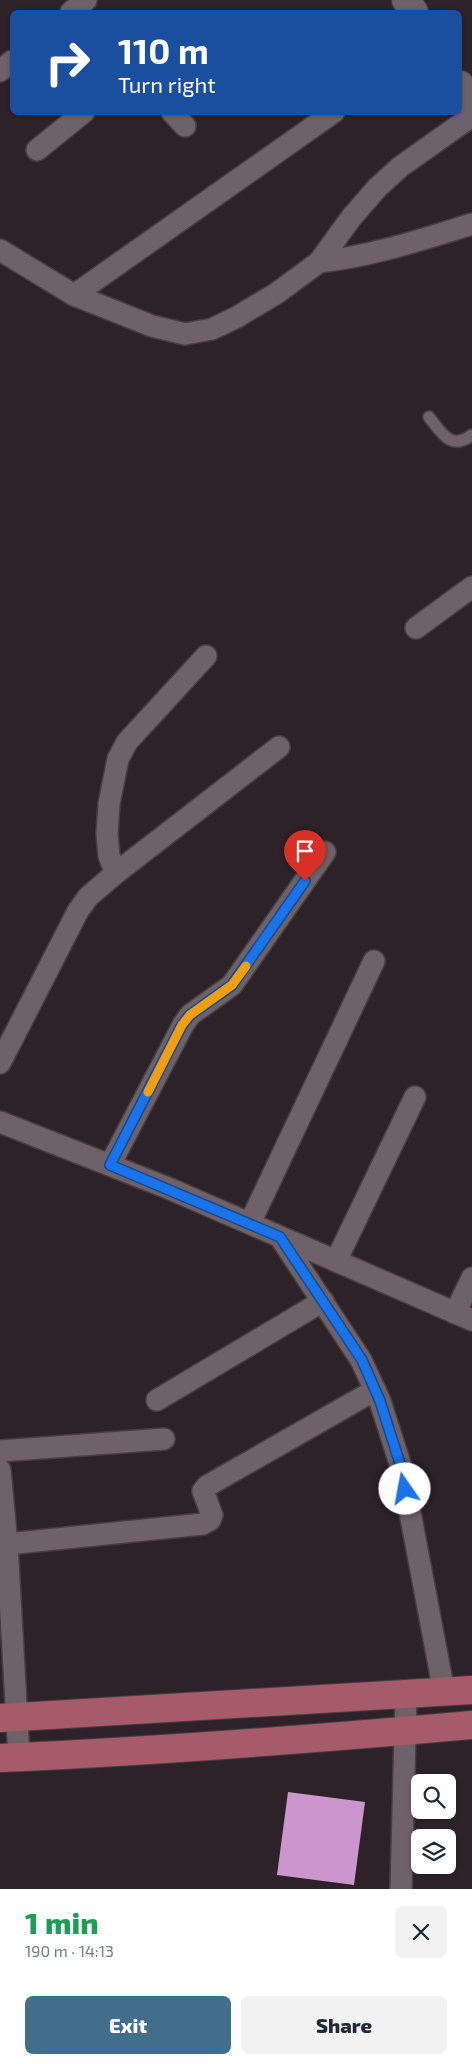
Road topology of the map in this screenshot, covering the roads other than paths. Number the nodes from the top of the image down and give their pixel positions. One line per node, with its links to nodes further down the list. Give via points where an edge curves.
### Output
1 (10, 63): 2 (street)
2 (0, 71)
3 (462, 88): 4 (street)
4 (472, 104)
5 (80, 115): 8 (street)
6 (330, 115): 12 (street)
7 (472, 116): 11 (street, via 400,167 377,188)
8 (37, 150)
9 (472, 224): 11 (street, via 371,254)
10 (0, 250): 12 (street)
11 (319, 262): 12 (street, via 237,317 212,329 185,334 152,326)
12 (74, 295)
13 (429, 417): 14 (lane, via 453,442)
14 (472, 435)
15 (472, 587): 16 (street)
16 (416, 628)
17 (206, 656): 20 (street, via 127,742 118,759 107,834 109,856)
18 (279, 747): 20 (street)
19 (325, 852): 25 (street, via 232,985 190,1015 182,1025)
20 (116, 873): 22 (street, via 78,910)
21 (374, 961): 26 (street)
22 (0, 1063)
23 (415, 1096): 28 (street)
24 (0, 1122): 25 (street)
25 (110, 1165): 26 (street)
26 (250, 1223): 27 (street)
27 (280, 1237): 28 (street); 30 (street)
28 (336, 1261): 31 (street)
29 (472, 1278): 31 (street)
30 (322, 1301): 32 (street, via 362,1360); 33 (street)
31 (463, 1316)
32 (375, 1390): 37 (street, via 207,1486 203,1491 212,1515 204,1524); 39 (street, via 402,1470)
33 (157, 1400)
34 (164, 1439): 35 (street)
35 (0, 1451)
36 (0, 1470): 37 (street)
37 (7, 1544): 41 (street)
38 (472, 1690): 39 (main road)
39 (444, 1692): 40 (main road)
40 (406, 1695): 41 (main road); 43 (street)
41 (8, 1718): 44 (street)
42 (472, 1725): 43 (main road)
43 (405, 1732): 44 (main road); 45 (street)
44 (10, 1757)
45 (401, 1889)

